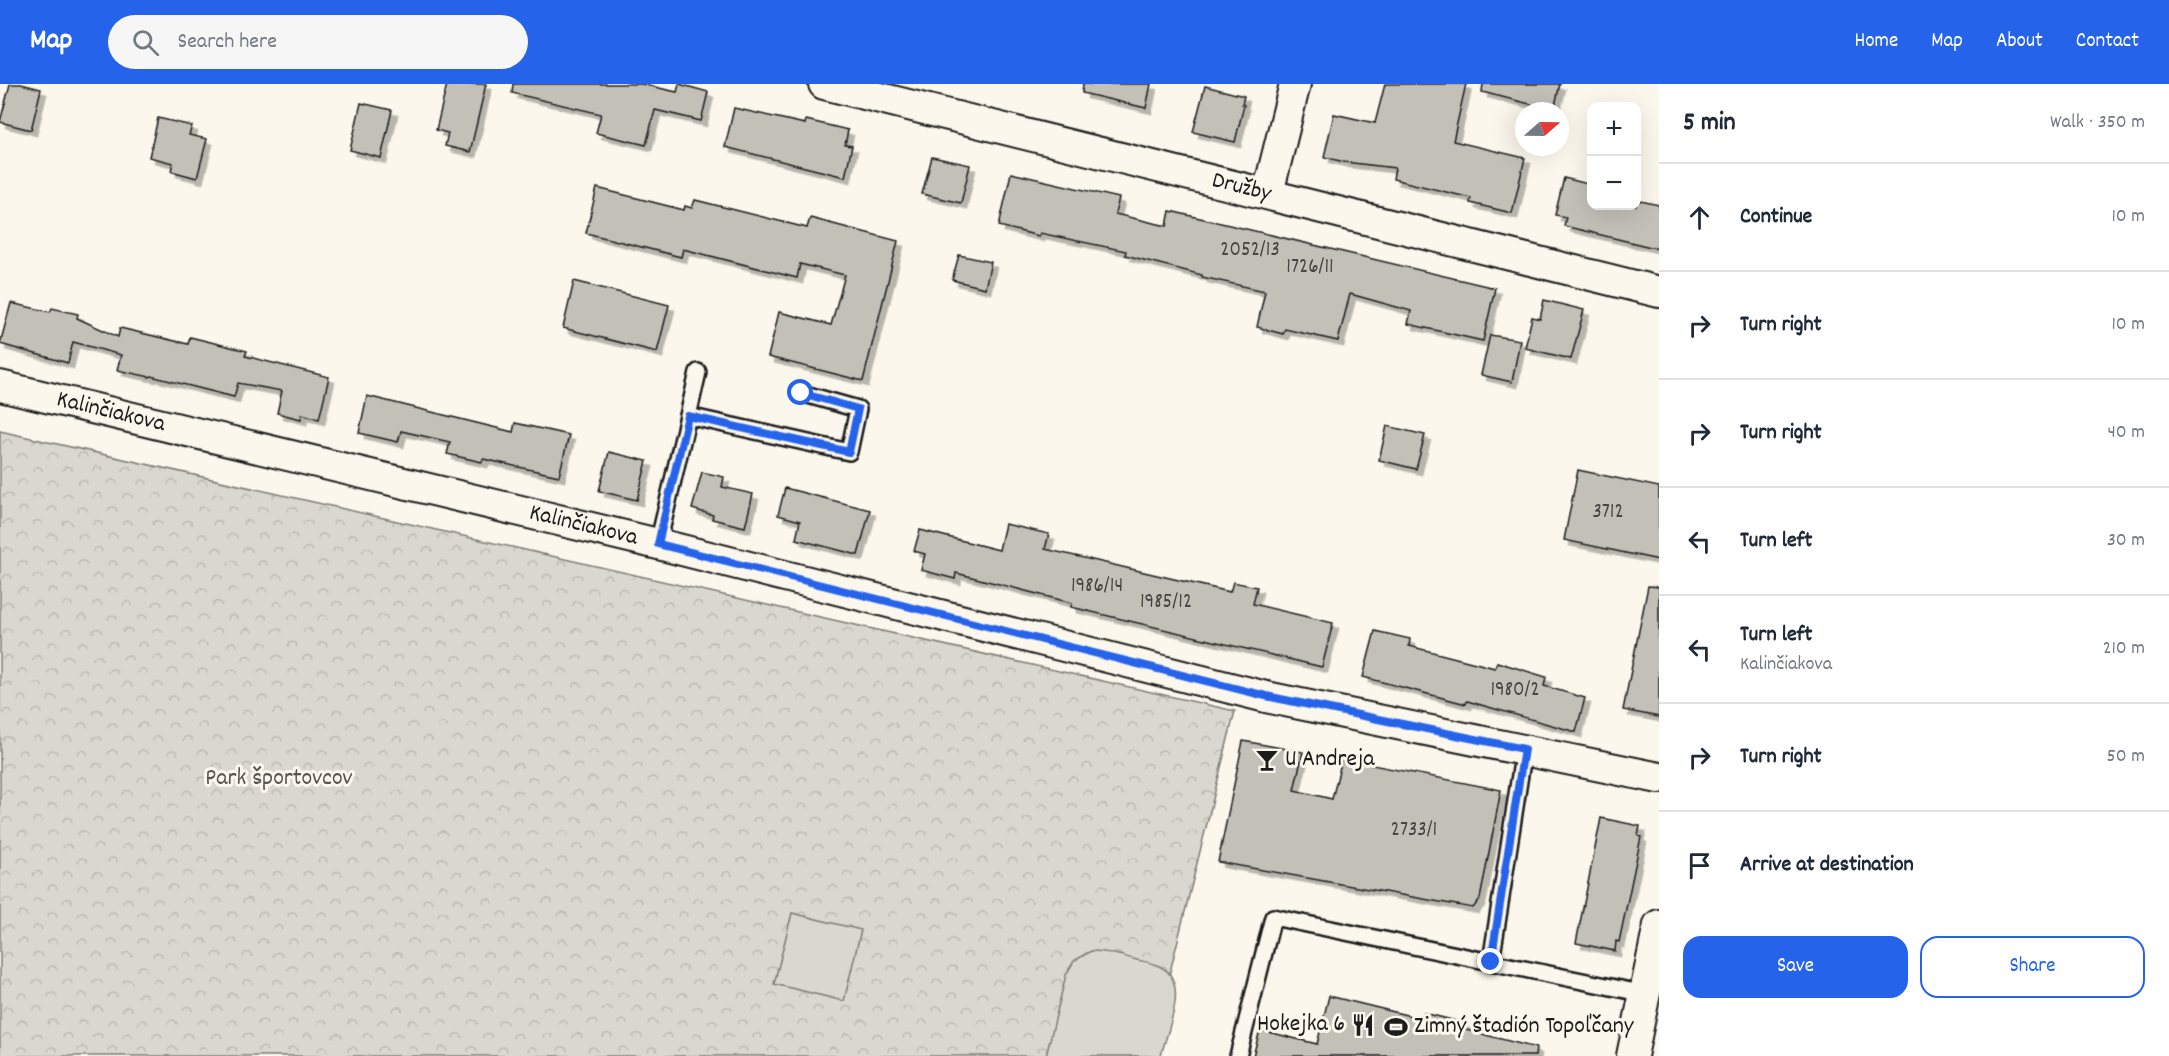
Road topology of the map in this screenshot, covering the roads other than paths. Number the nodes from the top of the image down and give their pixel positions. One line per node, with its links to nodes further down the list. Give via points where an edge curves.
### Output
1 (825, 84): 3 (street, Družby)
2 (1295, 84): 3 (street)
3 (1268, 193): 4 (street, Družby)
4 (1659, 292)
5 (698, 372): 8 (lane)
6 (0, 386): 9 (street, Kalinčiakova)
7 (801, 393): 8 (lane, via 858,409 849,452)
8 (688, 416): 9 (lane)
9 (658, 544): 10 (street, Kalinčiakova, via 1266,696)
10 (1524, 749): 11 (street, Kalinčiakova); 13 (lane)
11 (1659, 778)
12 (1659, 925): 14 (street)
13 (1491, 962): 14 (lane); 15 (lane, via 1273,917)
14 (1645, 994): 16 (street)
15 (1238, 1056)
16 (1632, 1056)

